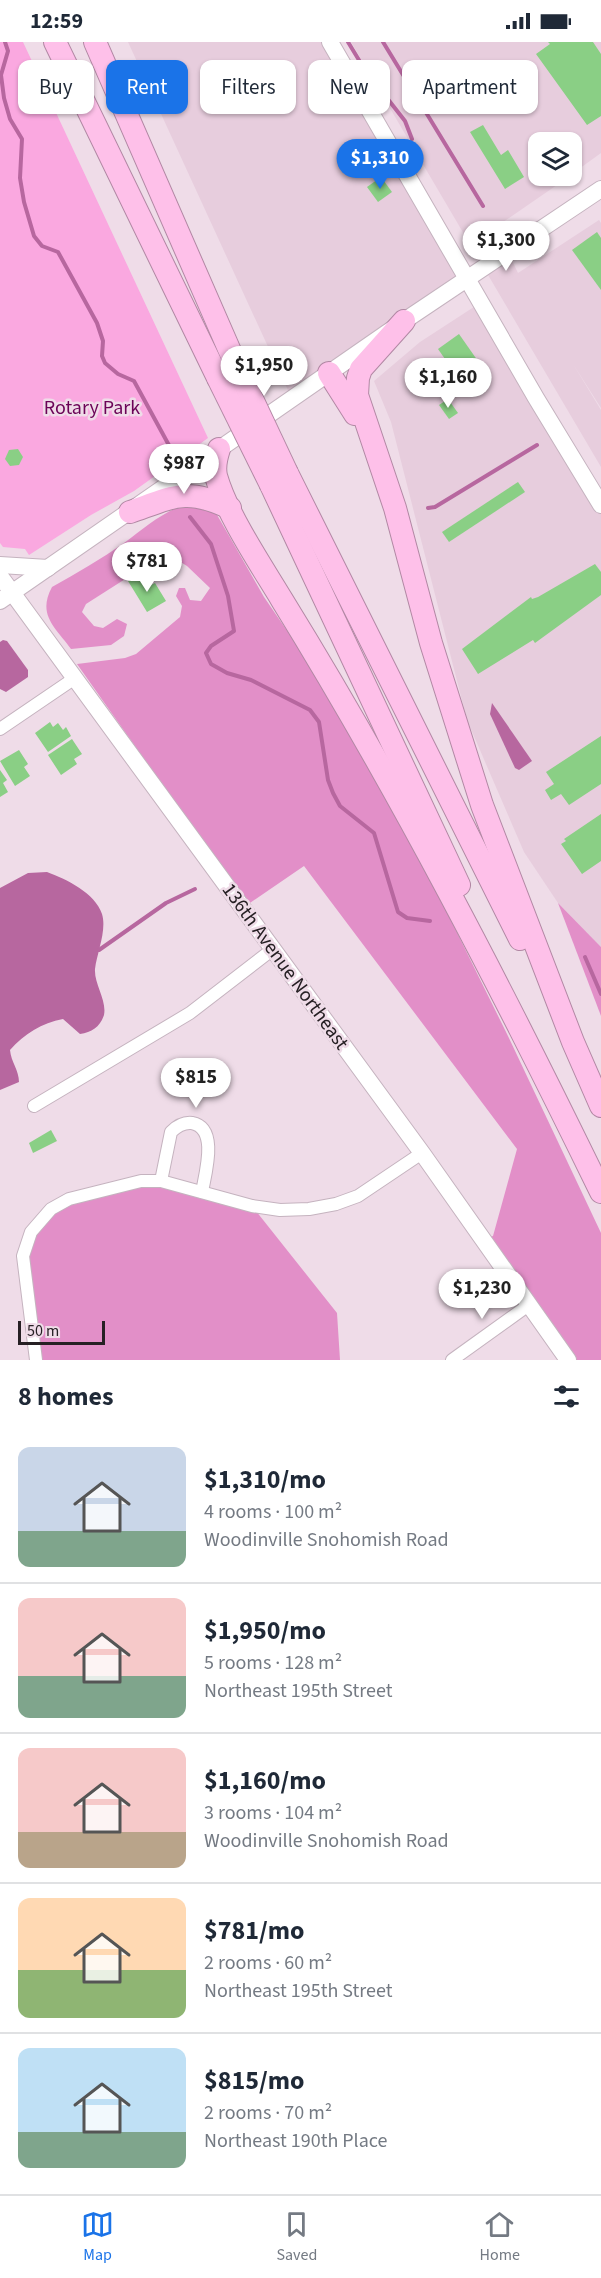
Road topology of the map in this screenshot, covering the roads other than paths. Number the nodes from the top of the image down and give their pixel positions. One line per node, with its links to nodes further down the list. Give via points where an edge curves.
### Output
1 (55, 42): 7 (highway)
2 (95, 42): 7 (highway)
3 (330, 42): 5 (main road)
4 (601, 189): 5 (main road)
5 (466, 278): 6 (main road); 12 (main road)
6 (404, 321): 8 (main road); 10 (highway, via 368,359 358,378 357,395)
7 (227, 371): 11 (highway, bridge)
8 (329, 373): 9 (main road); 10 (highway)
9 (219, 449): 13 (highway, via 216,476); 14 (main road)
10 (379, 460): 23 (highway, via 482,805)
11 (279, 479): 22 (highway); 23 (highway)
12 (601, 505)
13 (230, 508): 14 (highway, via 207,497 190,495); 22 (highway, via 339,692)
14 (130, 512): 16 (main road)
15 (0, 565): 16 (main road)
16 (48, 568): 18 (main road)
17 (0, 576): 18 (main road, 136th Avenue Northeast)
18 (6, 597): 19 (main road, 136th Avenue Northeast)
19 (75, 678): 20 (street); 21 (main road, 136th Avenue Northeast)
20 (0, 729)
21 (273, 949): 24 (street, via 190,1013); 26 (main road, 136th Avenue Northeast)
22 (519, 1025): 29 (highway)
23 (573, 1042): 25 (highway)
24 (34, 1106)
25 (601, 1106)
26 (422, 1153): 28 (street, via 358,1196 309,1209 252,1206); 30 (main road, 136th Avenue Northeast)
27 (161, 1181): 28 (street); 28 (street, via 171,1132 176,1126 190,1123 203,1129 207,1137); 31 (street, via 118,1185 69,1199 40,1219 23,1256)
28 (202, 1192)
29 (601, 1192)
30 (530, 1304): 32 (street); 33 (main road, 136th Avenue Northeast)
31 (36, 1360)
32 (452, 1360)
33 (568, 1360)

